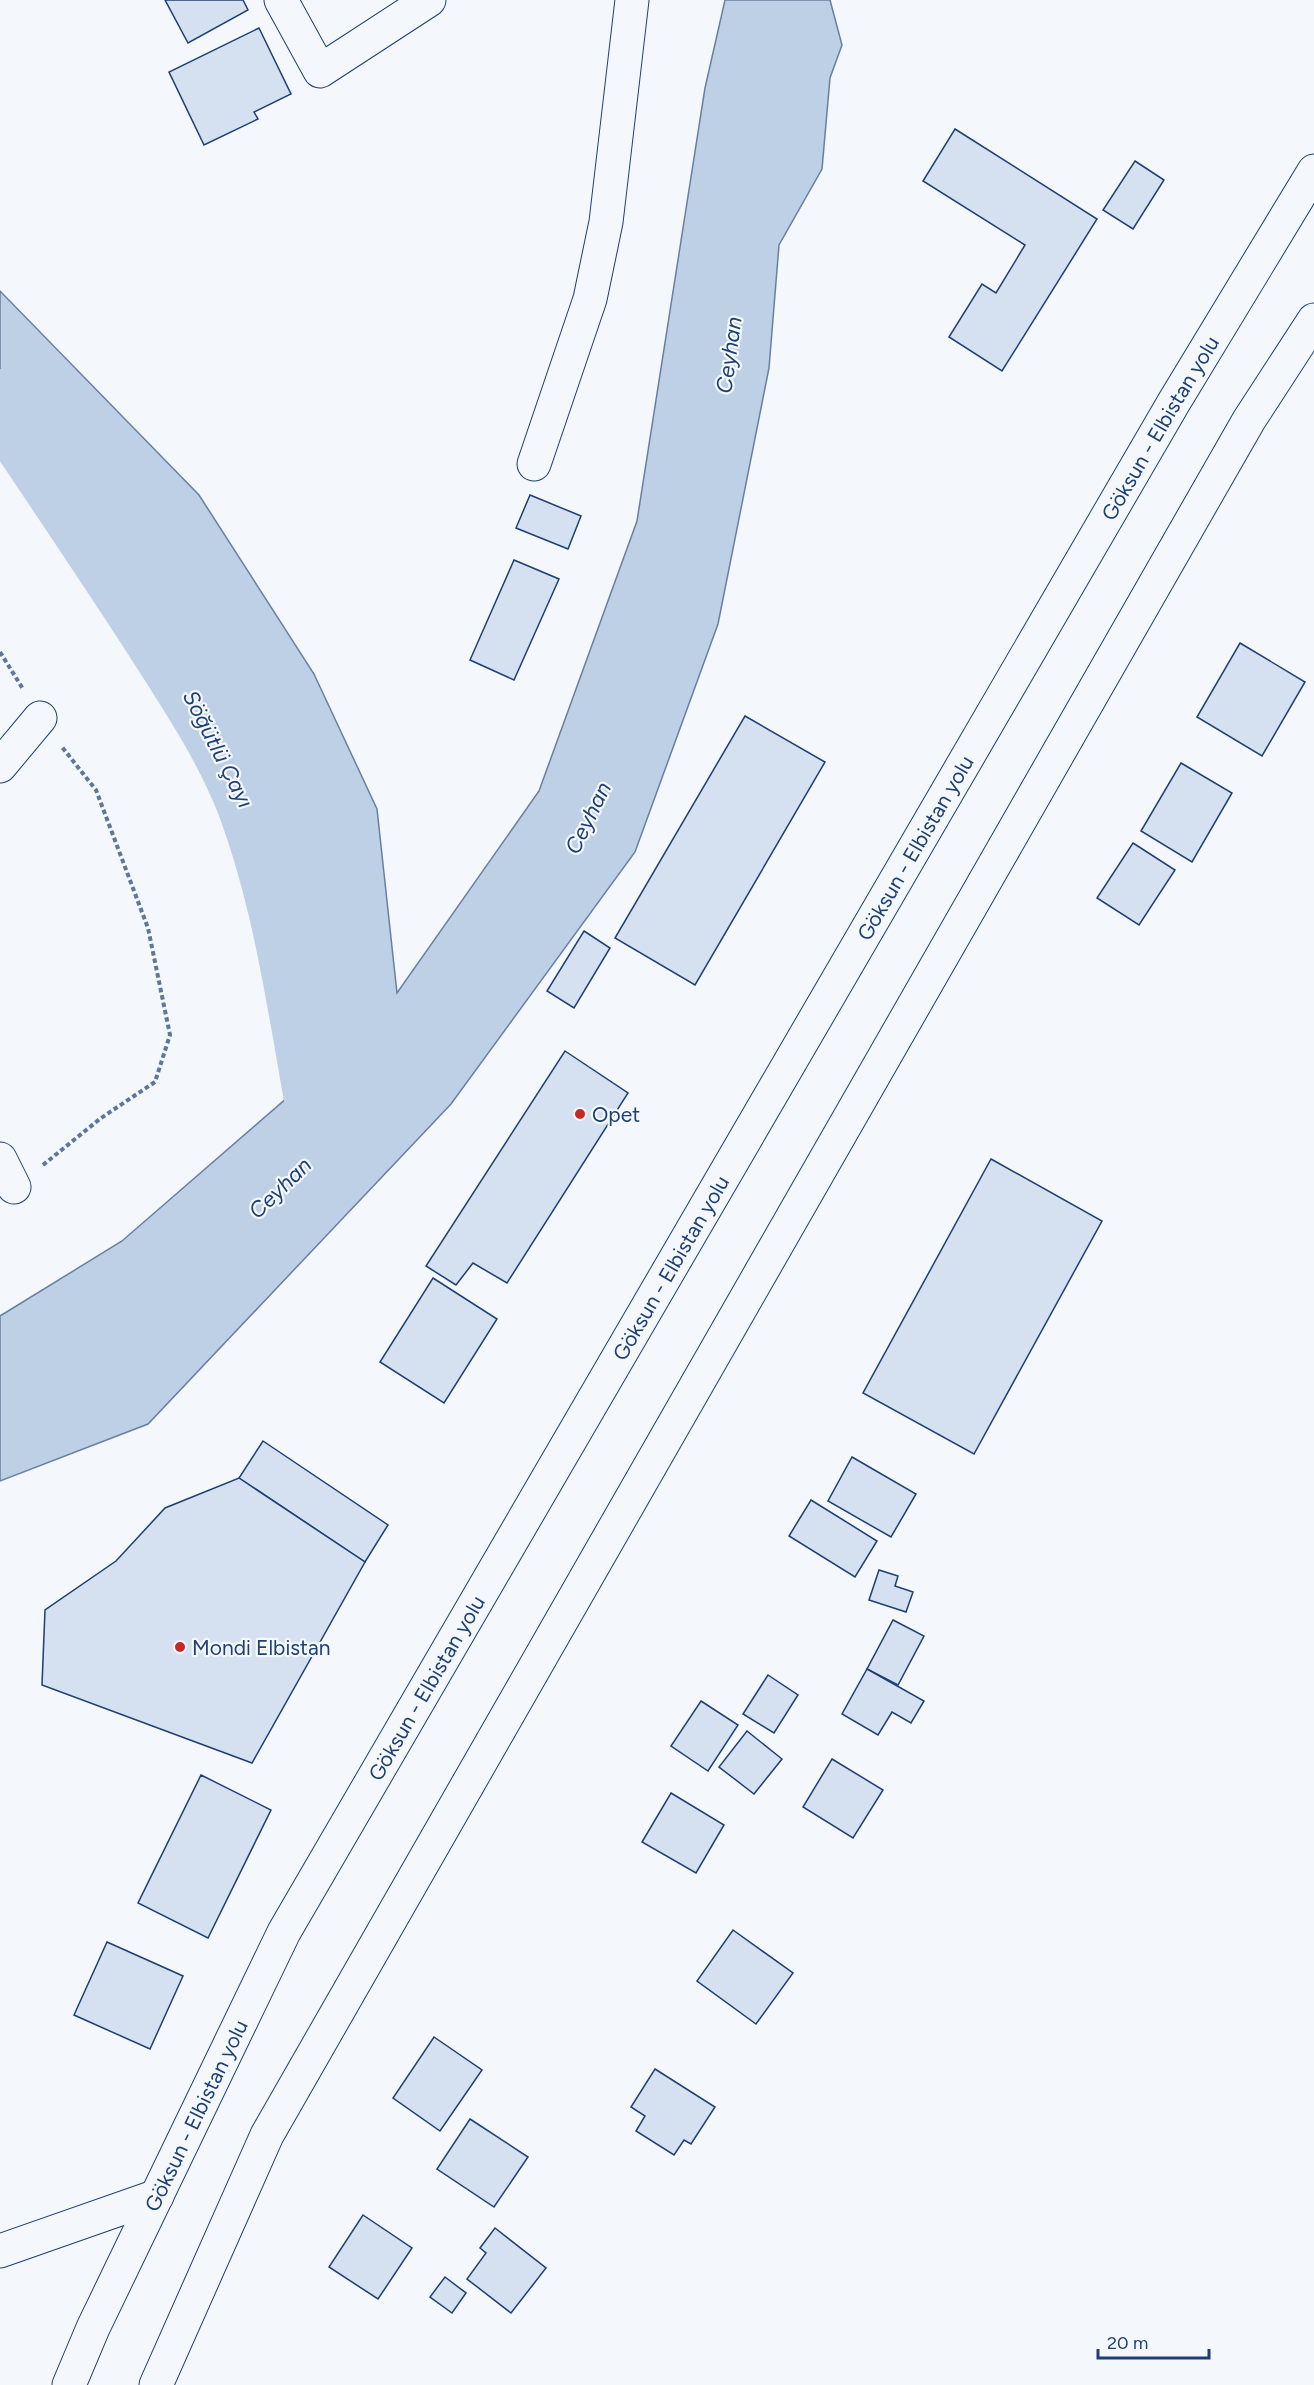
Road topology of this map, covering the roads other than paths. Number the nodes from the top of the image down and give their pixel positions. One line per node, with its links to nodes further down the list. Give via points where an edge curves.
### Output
1 (281, 0): 2 (main road, via 320,71)
2 (429, 0)
3 (632, 0): 6 (main road, via 606,222 590,299)
4 (1314, 171): 11 (main road, Göksun - Elbistan yolu, via 1174,402 284,1932)
5 (1314, 320): 14 (main road, via 1243,430 267,2135)
6 (534, 464)
7 (40, 718): 8 (main road)
8 (0, 766)
9 (0, 1159): 10 (main road)
10 (14, 1187)
11 (157, 2196): 12 (main road); 13 (main road, Göksun - Elbistan yolu)
12 (0, 2251)
13 (69, 2385)
14 (156, 2385)

